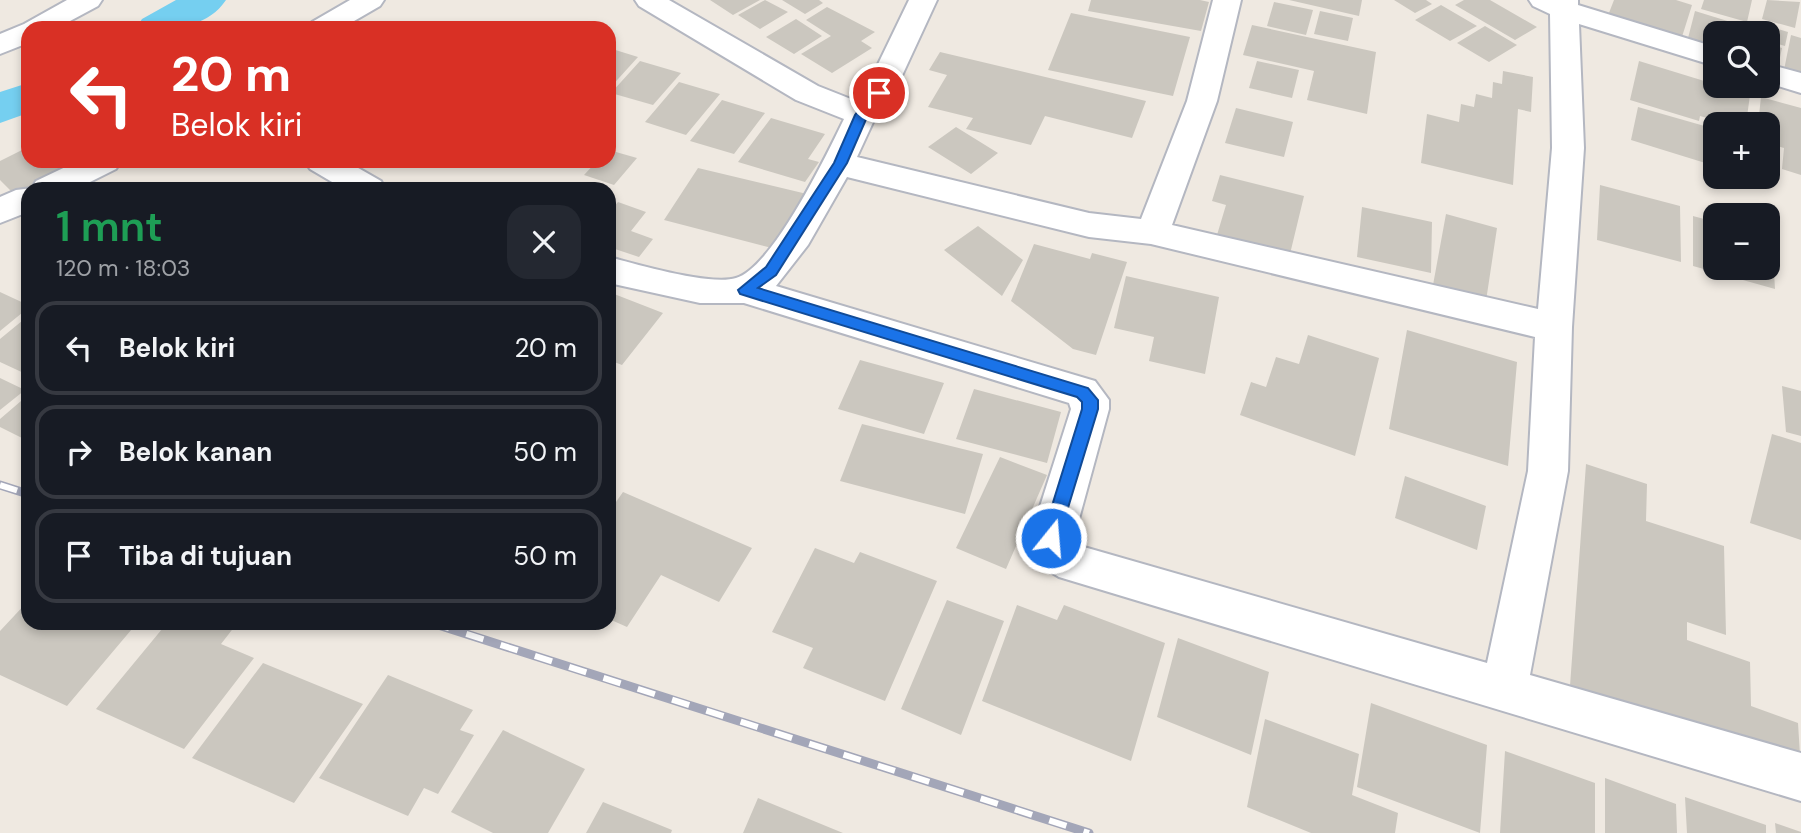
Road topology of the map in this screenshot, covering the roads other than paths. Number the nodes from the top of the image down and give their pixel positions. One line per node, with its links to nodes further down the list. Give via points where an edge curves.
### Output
1 (88, 0): 7 (street)
2 (370, 0): 8 (street)
3 (649, 0): 12 (street, via 807,93)
4 (923, 0): 12 (street, via 879,93)
5 (1227, 0): 20 (street, via 1202,101)
6 (1557, 3): 9 (street); 23 (street, via 1568,148)
7 (48, 21)
8 (334, 21)
9 (1703, 53)
10 (1780, 77): 11 (street)
11 (1801, 83)
12 (861, 115): 13 (street)
13 (841, 163): 20 (street, via 1089,225); 22 (street, via 771,271)
14 (91, 168): 16 (street)
15 (333, 168): 17 (street)
16 (62, 182)
17 (357, 182)
18 (21, 201): 19 (street)
19 (0, 211)
20 (1151, 232): 23 (street)
21 (616, 271): 22 (street, via 709,291)
22 (745, 290): 24 (street, via 1082,393 1090,400 1090,409 1051,538 1056,553)
23 (1554, 327): 24 (street, via 1548,471)
24 (1504, 690): 25 (street)
25 (1801, 777)

